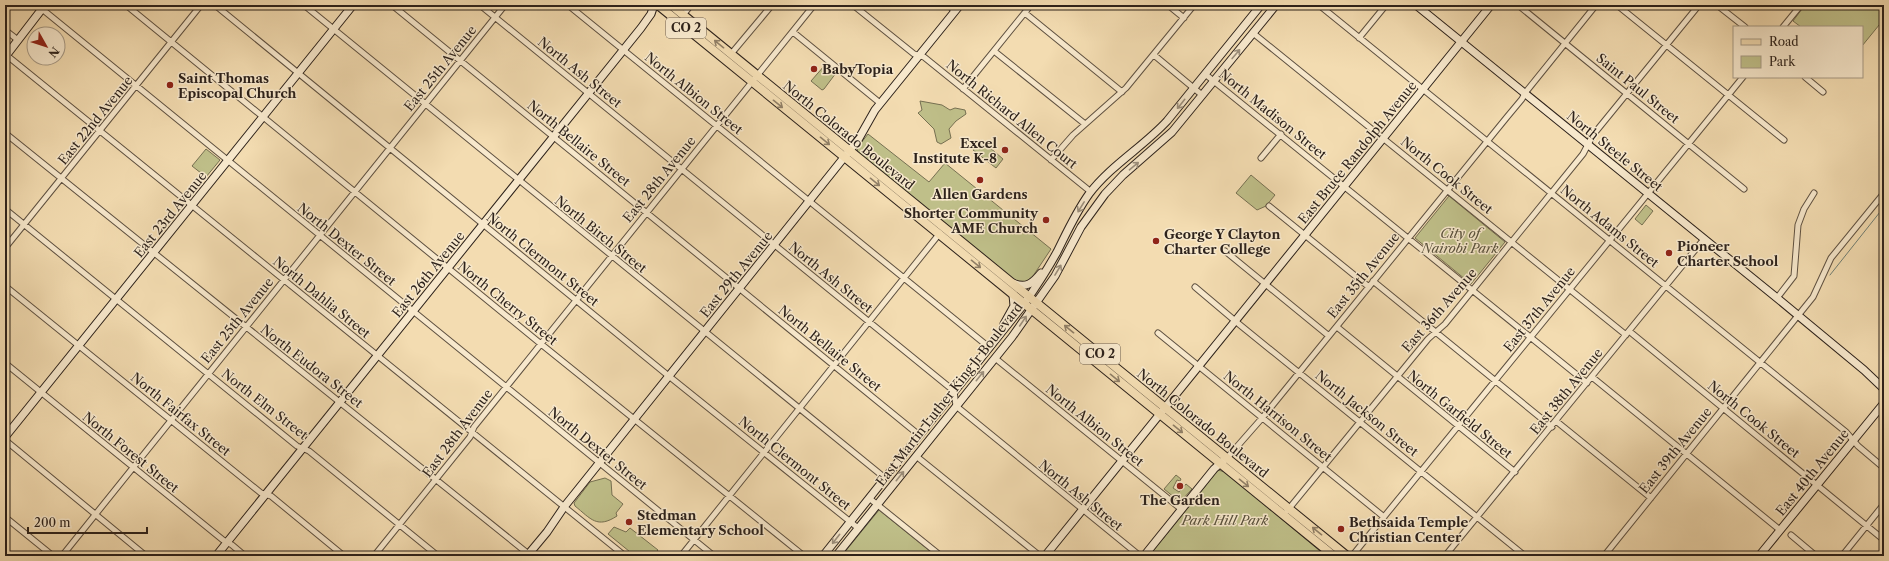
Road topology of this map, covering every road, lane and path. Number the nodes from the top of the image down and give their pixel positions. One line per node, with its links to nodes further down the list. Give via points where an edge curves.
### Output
1 (126, 5): 47 (street, North Cherry Street)
2 (201, 5): 47 (street, East 22nd Avenue)
3 (215, 5): 58 (street, North Clermont Street)
4 (304, 5): 42 (street, North Birch Street)
5 (353, 5): 42 (street, East 23rd Avenue)
6 (392, 5): 57 (street, North Bellaire Street)
7 (480, 5): 37 (street, North Ash Street)
8 (505, 5): 37 (street, East 25th Avenue)
9 (568, 5): 51 (street, North Albion Street)
10 (654, 5): 51 (street, East 26th Avenue, via 648,19)
11 (658, 5): 62 (main road, North Colorado Boulevard / CO 2)
12 (671, 5): 36 (main road, North Colorado Boulevard / CO 2)
13 (690, 5): 36 (street)
14 (772, 5): 54 (street)
15 (814, 5): 43 (street, East 28th Avenue)
16 (853, 5): 56 (street)
17 (948, 5): 34 (street)
18 (1031, 5): 35 (street)
19 (1168, 5): 38 (street)
20 (1194, 5): 38 (street)
21 (1262, 5): 59 (street, East Martin Luther King Jr Boulevard)
22 (1276, 5): 44 (street, East Martin Luther King Jr Boulevard)
23 (1319, 5): 45 (street, North Adams Street)
24 (1386, 5): 45 (street)
25 (1416, 5): 48 (street, North Steele Street)
26 (1491, 5): 48 (street, East Bruce Randolph Avenue)
27 (1518, 5): 49 (street, Saint Paul Street)
28 (1596, 5): 49 (street, East 35th Avenue)
29 (1617, 5): 50 (street)
30 (1699, 5): 50 (street, East 36th Avenue)
31 (1718, 5): 39 (street)
32 (1801, 5): 40 (street)
33 (43, 7): 46 (street); 64 (street, North Dexter Street)
34 (958, 8): 56 (street, East 29th Avenue)
35 (1025, 13): 52 (street); 68 (street)
36 (683, 15): 54 (main road, North Colorado Boulevard / CO 2, one-way to 36)
37 (495, 18): 57 (street, East 25th Avenue); 71 (street, North Ash Street)
38 (1184, 18): 55 (street)
39 (1744, 26)
40 (1784, 26)
41 (5, 30): 46 (street)
42 (334, 30): 58 (street, East 23rd Avenue); 76 (street, North Birch Street)
43 (793, 32): 62 (street, East 28th Avenue); 75 (street)
44 (1253, 33): 63 (street, East Martin Luther King Jr Boulevard, one-way to 44); 84 (street, North Cook Street)
45 (1359, 38): 67 (street, North Adams Street)
46 (16, 39): 53 (street)
47 (171, 42): 64 (street, East 22nd Avenue); 77 (street, North Cherry Street)
48 (1462, 42): 67 (street, East Bruce Randolph Avenue); 70 (street, North Steele Street)
49 (1565, 43): 70 (street, East 35th Avenue); 72 (street, Saint Paul Street)
50 (1666, 45): 72 (street, East 36th Avenue); 74 (street)
51 (624, 50): 71 (street, East 26th Avenue); 79 (street, North Albion Street)
52 (994, 51): 66 (street); 78 (street)
53 (5, 54): 80 (street, North Dahlia Street)
54 (731, 54): 62 (main road, North Colorado Boulevard / CO 2)
55 (1154, 55): 65 (street); 68 (street)
56 (919, 56): 66 (street, North Richard Allen Court, via 924,57); 75 (street, East 29th Avenue)
57 (460, 61): 76 (street, East 25th Avenue); 83 (street, North Bellaire Street)
58 (298, 73): 77 (street, East 23rd Avenue); 89 (street, North Clermont Street)
59 (1205, 74): 63 (street, North Madison Street); 65 (street, East Martin Luther King Jr Boulevard)
60 (1741, 78): 74 (street, East 37th Avenue)
61 (1806, 78): 69 (street)
62 (754, 79): 79 (street, East 28th Avenue); 90 (main road, North Colorado Boulevard / CO 2)
63 (1214, 81): 73 (street, East Martin Luther King Jr Boulevard); 82 (street, North Madison Street)
64 (136, 86): 80 (street, East 22nd Avenue); 93 (street, North Dexter Street)
65 (1194, 88): 73 (street); 101 (street, East Martin Luther King Jr Boulevard, one-way to 101, via 1160,128 1117,165)
66 (963, 89): 92 (street, North Richard Allen Court)
67 (1423, 89): 84 (street, East Bruce Randolph Avenue); 86 (street, North Adams Street)
68 (1122, 92): 78 (street)
69 (1823, 92)
70 (1525, 93): 86 (street, East 35th Avenue); 88 (street, North Steele Street)
71 (589, 94): 83 (street, East 26th Avenue); 94 (street, North Ash Street)
72 (1627, 94): 87 (street, Saint Paul Street); 88 (street, East 36th Avenue)
73 (1202, 95): 142 (street, East Martin Luther King Jr Boulevard, one-way to 73, via 1058,271 1081,228 1105,194 1167,137)
74 (1728, 95): 85 (street); 87 (street, East 37th Avenue)
75 (878, 102): 90 (street, East 29th Avenue, via 863,134)
76 (425, 105): 89 (street, East 25th Avenue); 96 (street, North Birch Street)
77 (263, 117): 93 (street, East 23rd Avenue); 100 (street, North Cherry Street)
78 (1085, 124): 92 (street)
79 (717, 126): 94 (street, East 28th Avenue); 106 (street, North Albion Street)
80 (100, 131): 95 (street, East 22nd Avenue); 107 (street, North Dahlia Street)
81 (5, 133): 95 (street, North Eudora Street)
82 (1281, 134): 91 (street); 97 (street, North Madison Street)
83 (554, 137): 96 (street, East 26th Avenue); 110 (street, North Bellaire Street)
84 (1384, 138): 97 (street, East Bruce Randolph Avenue); 99 (street, North Cook Street)
85 (1784, 140)
86 (1487, 142): 99 (street, East 35th Avenue); 102 (street, North Adams Street)
87 (1688, 143): 98 (street, Saint Paul Street); 105 (street, East 37th Avenue)
88 (1587, 145): 102 (street, East 36th Avenue, via 1583,154); 105 (street, North Steele Street)
89 (390, 148): 100 (street, East 25th Avenue); 112 (street, North Clermont Street)
90 (847, 154): 106 (street, East 29th Avenue); 113 (main road, North Colorado Boulevard / CO 2)
91 (1261, 158)
92 (1051, 160): 101 (street, North Richard Allen Court)
93 (228, 161): 107 (street, East 23rd Avenue); 114 (street, North Dexter Street)
94 (682, 169): 110 (street, East 28th Avenue); 120 (street, North Ash Street)
95 (62, 178): 111 (street, East 22nd Avenue); 124 (street, North Eudora Street)
96 (518, 181): 112 (street, East 26th Avenue); 125 (street, North Birch Street)
97 (1344, 186): 115 (street, East Bruce Randolph Avenue); 116 (street, North Madison Street)
98 (1744, 189)
99 (1448, 190): 116 (street, East 35th Avenue); 119 (street, North Cook Street)
100 (354, 192): 114 (street, East 25th Avenue); 126 (street, North Cherry Street)
101 (1091, 192): 122 (street, East Martin Luther King Jr Boulevard, one-way to 122, via 1072,220)
102 (1551, 193): 118 (street, North Adams Street); 119 (street, East 36th Avenue)
103 (1814, 193): 140 (street, via 1805,206 1799,223 1794,276)
104 (1884, 193): 147 (street, East 39th Avenue, via 1831,258 1818,290)
105 (1648, 194): 117 (street, North Steele Street); 118 (street, East 37th Avenue)
106 (808, 200): 120 (street, East 29th Avenue); 127 (street, North Albion Street)
107 (192, 205): 124 (street, East 23rd Avenue); 128 (street, North Dahlia Street)
108 (1269, 206): 115 (street)
109 (5, 210): 111 (street, North Elm Street)
110 (646, 212): 125 (street, East 28th Avenue); 136 (street, North Bellaire Street)
111 (24, 225): 121 (street, East 22nd Avenue); 141 (street, North Elm Street)
112 (483, 225): 126 (street, East 26th Avenue); 143 (street, North Clermont Street)
113 (942, 231): 127 (street); 130 (main road, North Colorado Boulevard / CO 2); 139 (main road, North Colorado Boulevard / CO 2, one-way to 139)
114 (320, 235): 128 (street, East 25th Avenue); 146 (street, North Dexter Street)
115 (1304, 235): 131 (street, East Bruce Randolph Avenue); 135 (street)
116 (1409, 238): 129 (street, East 35th Avenue); 138 (street, North Madison Street)
117 (1704, 239): 133 (street, East 38th Avenue); 140 (street, North Steele Street)
118 (1609, 240): 133 (street, North Adams Street); 137 (street, East 37th Avenue)
119 (1512, 242): 137 (street, North Cook Street); 138 (street, East 36th Avenue)
120 (774, 245): 136 (street, East 29th Avenue); 149 (street, North Ash Street)
121 (5, 248)
122 (1058, 250): 130 (street, via 1030,284 1021,286); 142 (street, East Martin Luther King Jr Boulevard)
123 (1225, 250): 131 (street)
124 (154, 253): 141 (street, East 23rd Avenue); 151 (street, North Eudora Street)
125 (611, 256): 143 (street, East 28th Avenue); 152 (street, North Birch Street)
126 (448, 268): 146 (street, East 26th Avenue); 159 (street, North Cherry Street)
127 (904, 278): 149 (street); 161 (street, North Albion Street)
128 (284, 280): 151 (street, East 25th Avenue); 162 (street, North Dahlia Street)
129 (1374, 281): 135 (street, East 35th Avenue); 153 (street)
130 (1012, 283): 142 (main road, North Colorado Boulevard / CO 2)
131 (1265, 283): 148 (street, East Bruce Randolph Avenue); 156 (street)
132 (5, 286): 160 (street, North Fairfax Street)
133 (1666, 286): 155 (street, East 38th Avenue); 164 (street, North Adams Street)
134 (1195, 287): 148 (street, North Jackson Street)
135 (1369, 287): 150 (street, East 35th Avenue)
136 (739, 288): 152 (street, East 29th Avenue); 166 (street, North Bellaire Street)
137 (1570, 289): 155 (street, North Cook Street); 157 (street, East 37th Avenue)
138 (1473, 290): 153 (street, East 36th Avenue); 157 (street, North Madison Street)
139 (1013, 295): 144 (main road, North Colorado Boulevard / CO 2); 158 (street, via 1014,306)
140 (1777, 298): 147 (street, North Steele Street)
141 (116, 299): 160 (street, East 23rd Avenue); 169 (street, North Elm Street)
142 (1033, 299): 144 (street, East Martin Luther King Jr Boulevard); 145 (street, East Martin Luther King Jr Boulevard); 182 (main road, North Colorado Boulevard / CO 2, one-way to 142)
143 (576, 300): 159 (street, East 28th Avenue); 170 (street, North Clermont Street)
144 (1024, 304): 145 (main road, North Colorado Boulevard / CO 2); 158 (street, East Martin Luther King Jr Boulevard)
145 (1031, 309): 163 (street, East Martin Luther King Jr Boulevard, one-way to 145); 185 (main road, North Colorado Boulevard / CO 2, one-way to 185)
146 (413, 312): 162 (street, East 26th Avenue); 175 (street, North Dexter Street)
147 (1800, 317): 164 (street, East 39th Avenue); 176 (street, North Steele Street)
148 (1235, 321): 167 (street, East Bruce Randolph Avenue); 168 (street, North Jackson Street)
149 (870, 322): 166 (street); 177 (street, North Ash Street)
150 (1336, 326): 156 (street, East 35th Avenue); 171 (street, North Garfield Street)
151 (246, 327): 169 (street, East 25th Avenue); 179 (street, North Eudora Street)
152 (704, 332): 170 (street, East 29th Avenue); 184 (street, North Birch Street)
153 (1436, 332): 171 (street, East 36th Avenue); 173 (street)
154 (1158, 333): 167 (street, North Harrison Street)
155 (1628, 333): 172 (street, East 38th Avenue); 183 (street, North Cook Street)
156 (1329, 336): 168 (street, East 35th Avenue)
157 (1530, 337): 173 (street, East 37th Avenue); 174 (street, North Madison Street)
158 (994, 342): 161 (street, East Martin Luther King Jr Boulevard)
159 (541, 344): 175 (street, East 28th Avenue); 187 (street, North Cherry Street)
160 (79, 346): 178 (street, East 23rd Avenue); 188 (street, North Fairfax Street)
161 (990, 348): 177 (street, East Martin Luther King Jr Boulevard)
162 (377, 356): 179 (street, East 26th Avenue); 193 (street, North Dahlia Street)
163 (995, 358): 181 (street, East Martin Luther King Jr Boulevard, one-way to 163); 203 (street, North Albion Street)
164 (1760, 362): 183 (street, East 39th Avenue); 197 (street, North Adams Street, via 1846,432)
165 (5, 363): 178 (street, North Forest Street)
166 (834, 365): 184 (street); 194 (street, North Bellaire Street)
167 (1198, 365): 182 (street, East Bruce Randolph Avenue); 186 (street, North Harrison Street)
168 (1299, 373): 186 (street, East 35th Avenue); 190 (street, North Jackson Street)
169 (209, 374): 188 (street, East 25th Avenue); 198 (street, North Elm Street)
170 (669, 376): 187 (street, East 29th Avenue); 199 (street, North Clermont Street)
171 (1397, 376): 190 (street, East 36th Avenue); 191 (street, North Garfield Street)
172 (1592, 377): 174 (street, East 38th Avenue); 200 (street)
173 (1495, 380): 191 (street, East 37th Avenue); 192 (street)
174 (1587, 383): 189 (street, East 38th Avenue)
175 (506, 387): 193 (street, East 28th Avenue); 204 (street, North Dexter Street)
176 (1884, 389)
177 (954, 391): 181 (street); 194 (street, East Martin Luther King Jr Boulevard)
178 (41, 392): 195 (street, East 23rd Avenue); 207 (street, North Forest Street)
179 (340, 402): 198 (street, East 26th Avenue); 211 (street, North Eudora Street)
180 (1884, 403): 197 (street, East 40th Avenue)
181 (956, 406): 201 (street, East Martin Luther King Jr Boulevard); 223 (street, North Ash Street)
182 (1165, 407): 185 (street, East Bruce Randolph Avenue); 202 (main road, North Colorado Boulevard / CO 2)
183 (1723, 408): 200 (street, East 39th Avenue); 213 (street, North Cook Street)
184 (799, 409): 199 (street); 212 (street, North Birch Street)
185 (1159, 414): 203 (street, East Bruce Randolph Avenue); 205 (main road, North Colorado Boulevard / CO 2, one-way to 205)
186 (1263, 417): 202 (street, East 35th Avenue); 206 (street, North Harrison Street)
187 (634, 419): 204 (street, East 29th Avenue); 215 (street, North Cherry Street)
188 (170, 421): 207 (street, East 25th Avenue); 214 (street, North Fairfax Street)
189 (1556, 421): 192 (street, East 38th Avenue); 217 (street)
190 (1360, 422): 206 (street, East 36th Avenue); 209 (street, North Jackson Street)
191 (1458, 426): 209 (street, East 37th Avenue); 210 (street, North Garfield Street)
192 (1552, 427): 210 (street, East 38th Avenue)
193 (472, 432): 211 (street, East 28th Avenue); 220 (street, North Dahlia Street)
194 (919, 435): 212 (street, East Martin Luther King Jr Boulevard)
195 (5, 437)
196 (5, 440): 224 (street)
197 (1853, 441): 208 (street, North Adams Street); 213 (street, East 40th Avenue)
198 (303, 448): 214 (street, East 26th Avenue); 230 (street, North Elm Street)
199 (764, 452): 215 (street); 229 (street, North Clermont Street)
200 (1686, 454): 217 (street, East 39th Avenue); 233 (street)
201 (916, 456): 218 (street, East Martin Luther King Jr Boulevard, one-way to 201); 254 (street)
202 (1227, 458): 205 (street, East 35th Avenue); 221 (main road, North Colorado Boulevard / CO 2)
203 (1121, 461): 222 (street, North Albion Street); 223 (street, East Bruce Randolph Avenue)
204 (599, 463): 220 (street, East 29th Avenue); 235 (street, North Dexter Street)
205 (1220, 463): 222 (street, East 35th Avenue); 225 (main road, North Colorado Boulevard / CO 2, one-way to 225)
206 (1323, 467): 221 (street, East 36th Avenue); 227 (street, North Harrison Street)
207 (133, 468): 224 (street, East 25th Avenue); 237 (street, North Forest Street)
208 (1884, 468)
209 (1421, 471): 227 (street, East 37th Avenue); 228 (street, North Jackson Street)
210 (1515, 472): 228 (street, East 38th Avenue)
211 (436, 478): 230 (street, East 28th Avenue); 238 (street, North Eudora Street)
212 (885, 478): 216 (street, East Martin Luther King Jr Boulevard)
213 (1817, 485): 231 (street, North Cook Street); 233 (street, East 40th Avenue)
214 (265, 495): 237 (street, East 26th Avenue); 245 (street, North Fairfax Street, via 271,496)
215 (729, 496): 235 (street); 251 (street, North Cherry Street)
216 (869, 498): 218 (street); 229 (street, East Martin Luther King Jr Boulevard)
217 (1651, 498): 263 (street, East 39th Avenue)
218 (877, 504): 232 (street, East Martin Luther King Jr Boulevard); 253 (street)
219 (1884, 504): 231 (street)
220 (564, 507): 238 (street, East 29th Avenue); 248 (street, North Dahlia Street)
221 (1290, 508): 225 (street, East 36th Avenue); 259 (main road, North Colorado Boulevard / CO 2, one-way to 221)
222 (1181, 509): 257 (street, East 35th Avenue)
223 (1082, 510): 255 (street, East Bruce Randolph Avenue); 256 (street, North Ash Street)
224 (94, 515): 241 (street, East 25th Avenue); 242 (street)
225 (1284, 516): 258 (main road, North Colorado Boulevard / CO 2)
226 (5, 517): 240 (street)
227 (1384, 517): 260 (street, East 37th Avenue)
228 (1477, 517): 261 (street, East 38th Avenue); 262 (street, North Jackson Street)
229 (850, 521): 232 (street, North Clermont Street); 252 (street, East Martin Luther King Jr Boulevard, one-way to 252)
230 (399, 525): 246 (street, East 28th Avenue); 247 (street, North Elm Street)
231 (1866, 526): 236 (street, North Cook Street); 266 (street)
232 (858, 528): 239 (street, East Martin Luther King Jr Boulevard)
233 (1780, 530): 264 (street, East 40th Avenue)
234 (1791, 535): 265 (street)
235 (694, 540): 249 (street); 250 (street, North Dexter Street)
236 (1884, 540)
237 (227, 542): 243 (street, East 26th Avenue); 244 (street, North Forest Street)
238 (529, 555)
239 (838, 555)
240 (53, 556)
241 (62, 556)
242 (146, 556)
243 (216, 556)
244 (245, 556)
245 (344, 556)
246 (374, 556)
247 (438, 556)
248 (625, 556)
249 (681, 556)
250 (714, 556)
251 (804, 556)
252 (823, 556)
253 (941, 556)
254 (1040, 556)
255 (1045, 556)
256 (1140, 556)
257 (1144, 556)
258 (1334, 556)
259 (1347, 556)
260 (1352, 556)
261 (1445, 556)
262 (1525, 556)
263 (1604, 556)
264 (1760, 556)
265 (1816, 556)
266 (1842, 556)

